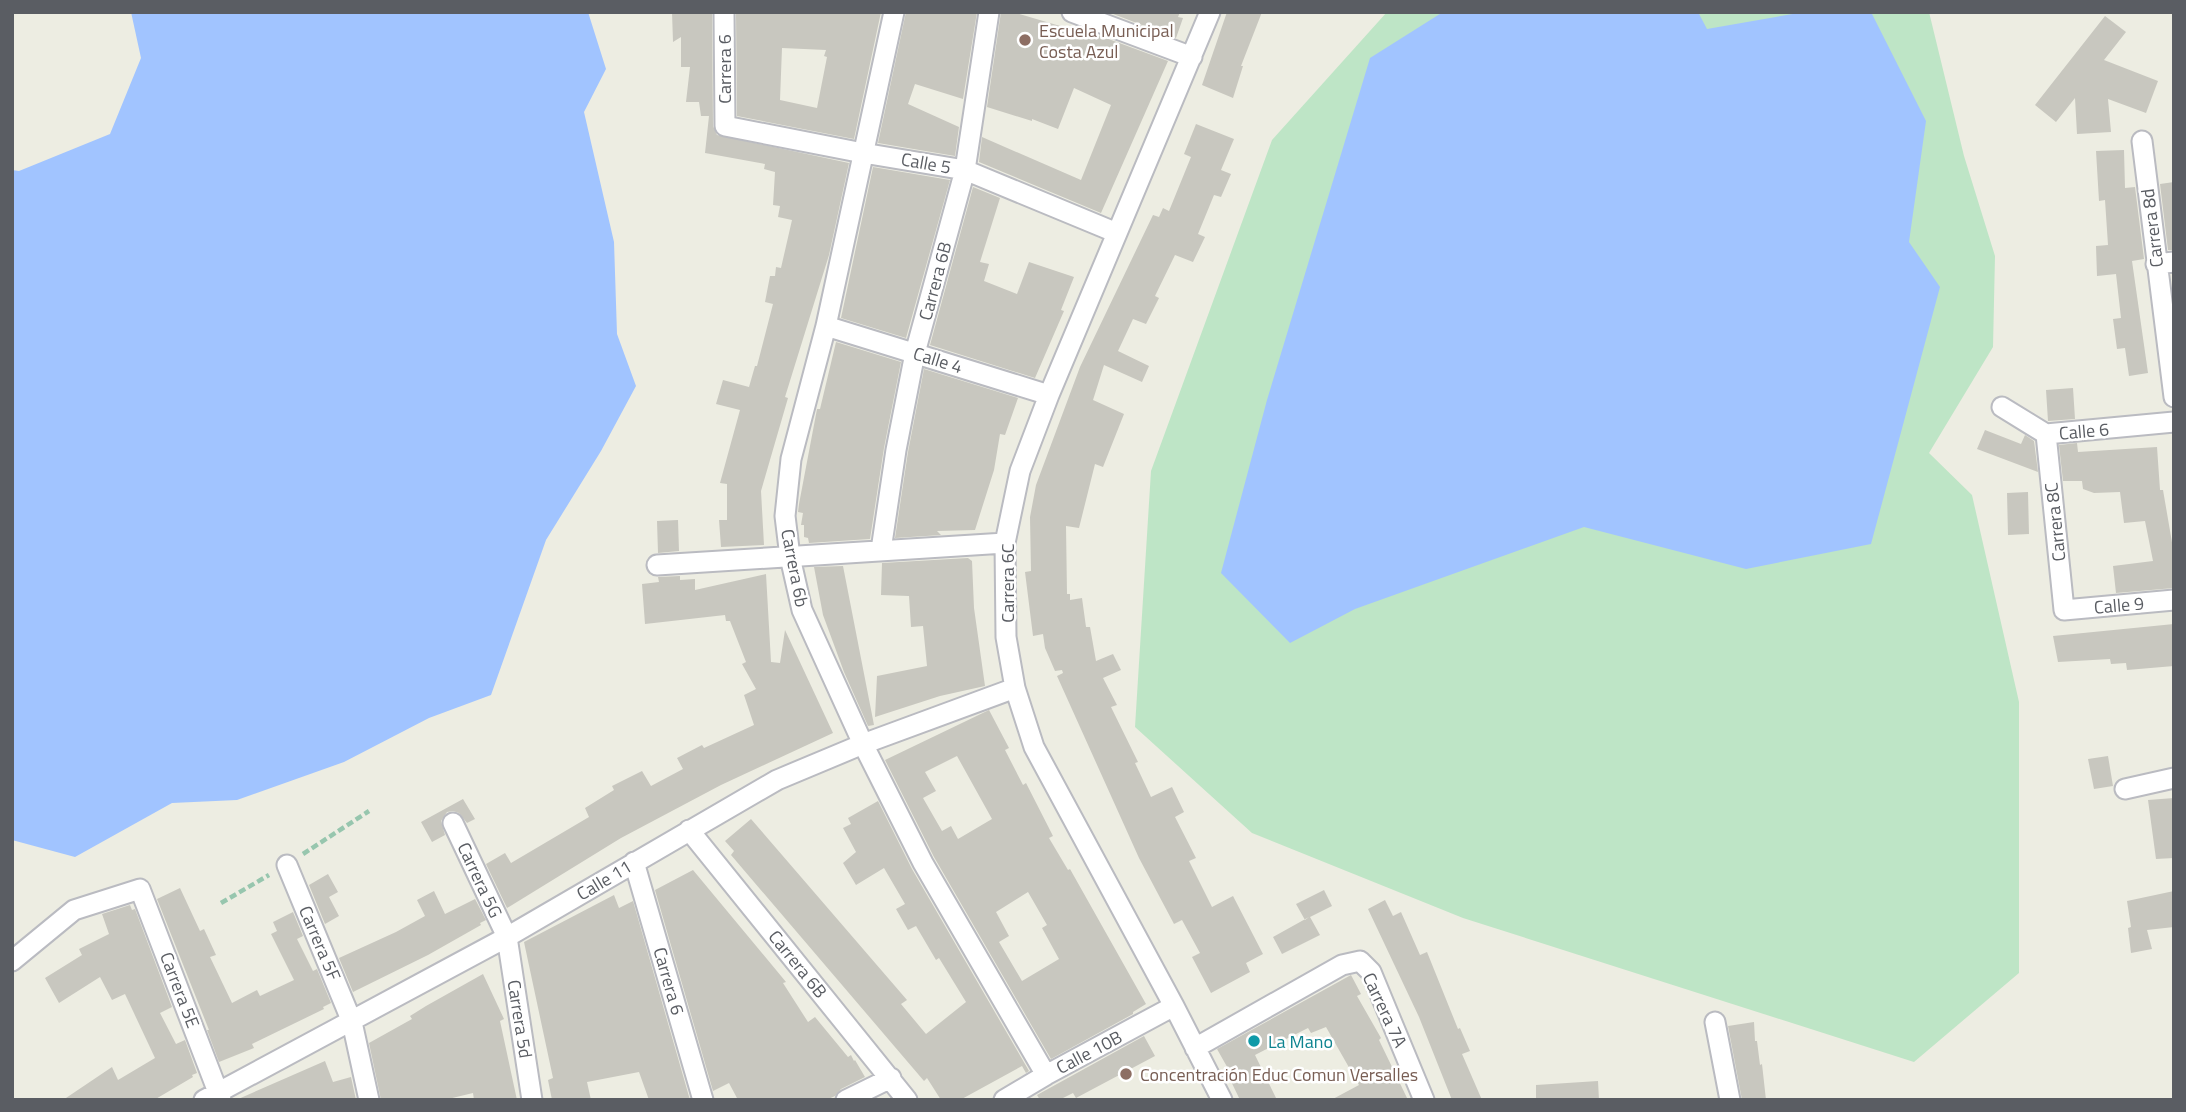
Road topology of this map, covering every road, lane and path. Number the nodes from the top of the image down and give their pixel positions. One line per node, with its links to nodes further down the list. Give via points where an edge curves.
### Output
1 (724, 12): 7 (street, Carrera 6)
2 (894, 12): 9 (street, Carrera 6b)
3 (989, 12): 10 (street, Carrera 6B)
4 (1072, 12): 6 (street)
5 (1210, 12): 6 (street, Carrera 6C)
6 (1192, 57): 11 (street, Carrera 6C)
7 (724, 126): 9 (street, Calle 5)
8 (2142, 141): 12 (street, Carrera 8d)
9 (863, 153): 10 (street, Calle 5); 13 (street, Carrera 6b)
10 (965, 170): 11 (street, Calle 5); 14 (street, Carrera 6B)
11 (1117, 233): 15 (street, Carrera 6C)
12 (2165, 263): 16 (street, Carrera 8d)
13 (826, 326): 14 (street, Calle 4); 22 (street, Carrera 6b, via 791,459 785,516)
14 (915, 353): 15 (street, Calle 4); 21 (street, Carrera 6B)
15 (1049, 395): 20 (street, Carrera 6C, via 1020,471)
16 (2174, 397)
17 (2002, 407): 19 (street, Calle 6)
18 (2174, 422): 19 (street, Calle 6)
19 (2046, 434): 25 (street, Carrera 8C)
20 (1005, 543): 21 (street); 26 (street, Carrera 6C, via 1006,637)
21 (881, 550): 22 (street)
22 (790, 557): 23 (street); 27 (street, Carrera 6b, via 802,610)
23 (657, 565)
24 (2174, 600): 25 (street, Calle 9)
25 (2064, 610)
26 (1016, 688): 27 (street, Calle 11); 36 (street, Carrera 6C, via 1034,747)
27 (863, 744): 31 (street, Calle 11, via 777,780); 40 (street, Carrera 6b, via 923,863)
28 (2174, 778): 29 (street)
29 (2125, 789)
30 (453, 823): 34 (street, Carrera 5G)
31 (689, 830): 32 (street, Calle 11); 41 (street, Carrera 6B)
32 (634, 862): 34 (street, Calle 11); 45 (street, Carrera 6)
33 (287, 865): 37 (street, Carrera 5F)
34 (507, 937): 37 (street, Calle 11); 44 (street, Carrera 5d)
35 (12, 961): 42 (street, Carrera 5E, via 74,911 140,889)
36 (1174, 1006): 39 (street, Carrera 6C); 40 (street, Calle 10B)
37 (352, 1022): 42 (street, Calle 11); 43 (street, Carrera 5F)
38 (1715, 1022): 51 (street)
39 (1195, 1048): 49 (street, Carrera 6C); 50 (street, Carrera 7A, via 1342,965 1360,961 1371,972)
40 (1046, 1075): 48 (street, Calle 10B)
41 (891, 1078): 46 (street); 47 (street, Carrera 6B)
42 (215, 1097)
43 (369, 1100)
44 (532, 1100)
45 (703, 1100)
46 (846, 1100)
47 (906, 1100)
48 (1004, 1100)
49 (1222, 1100)
50 (1424, 1100)
51 (1730, 1100)

